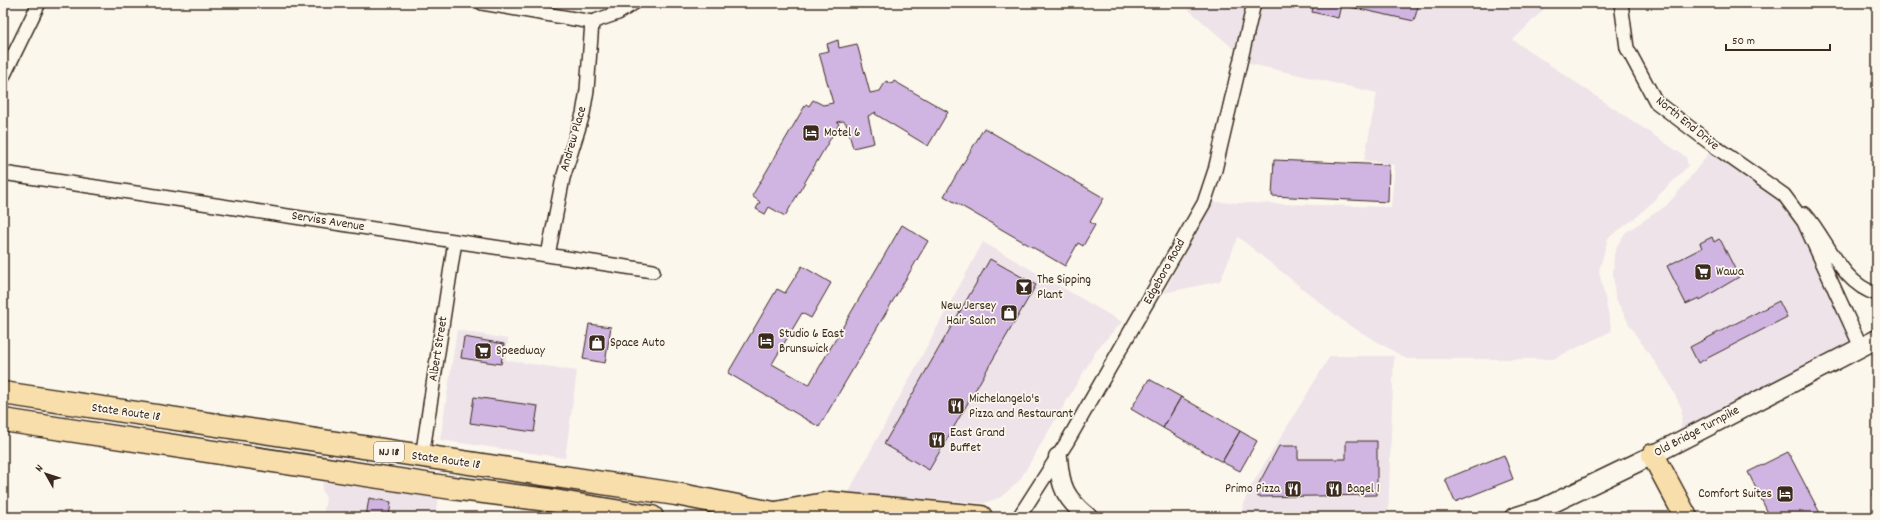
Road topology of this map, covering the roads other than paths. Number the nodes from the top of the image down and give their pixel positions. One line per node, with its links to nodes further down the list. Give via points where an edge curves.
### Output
1 (38, 3): 7 (street)
2 (482, 3): 6 (street)
3 (634, 3): 6 (street, via 618,13)
4 (1254, 3): 20 (street, Edgeboro Road, via 1226,130 1206,197)
5 (1621, 3): 9 (street, North End Drive, via 1627,48 1656,102)
6 (592, 22): 11 (street, Andrew Place, via 583,114 563,178)
7 (3, 76)
8 (3, 173): 10 (street, Serviss Avenue)
9 (1784, 195): 13 (street, North End Drive, via 1814,224 1843,270 1862,287); 15 (street, North End Drive, via 1804,222)
10 (455, 241): 11 (street, Serviss Avenue); 19 (street, Albert Street)
11 (548, 255): 12 (street, Serviss Avenue)
12 (653, 271)
13 (1877, 294)
14 (1877, 339): 15 (street, Old Bridge Turnpike)
15 (1861, 347): 18 (street, Old Bridge Turnpike)
16 (3, 394): 19 (highway, State Route 18 / NJ 18)
17 (3, 420): 22 (highway, State Route 18 / NJ 18)
18 (1653, 455): 26 (street, Old Bridge Turnpike, via 1543,508); 27 (highway)
19 (422, 457): 21 (highway, State Route 18 / NJ 18, via 668,493)
20 (1058, 457): 24 (street, Edgeboro Road); 25 (street, via 1059,472 1067,498)
21 (784, 515): 23 (highway, via 830,503)
22 (652, 517)
23 (981, 517)
24 (1019, 517)
25 (1088, 517)
26 (1514, 517)
27 (1686, 517)

